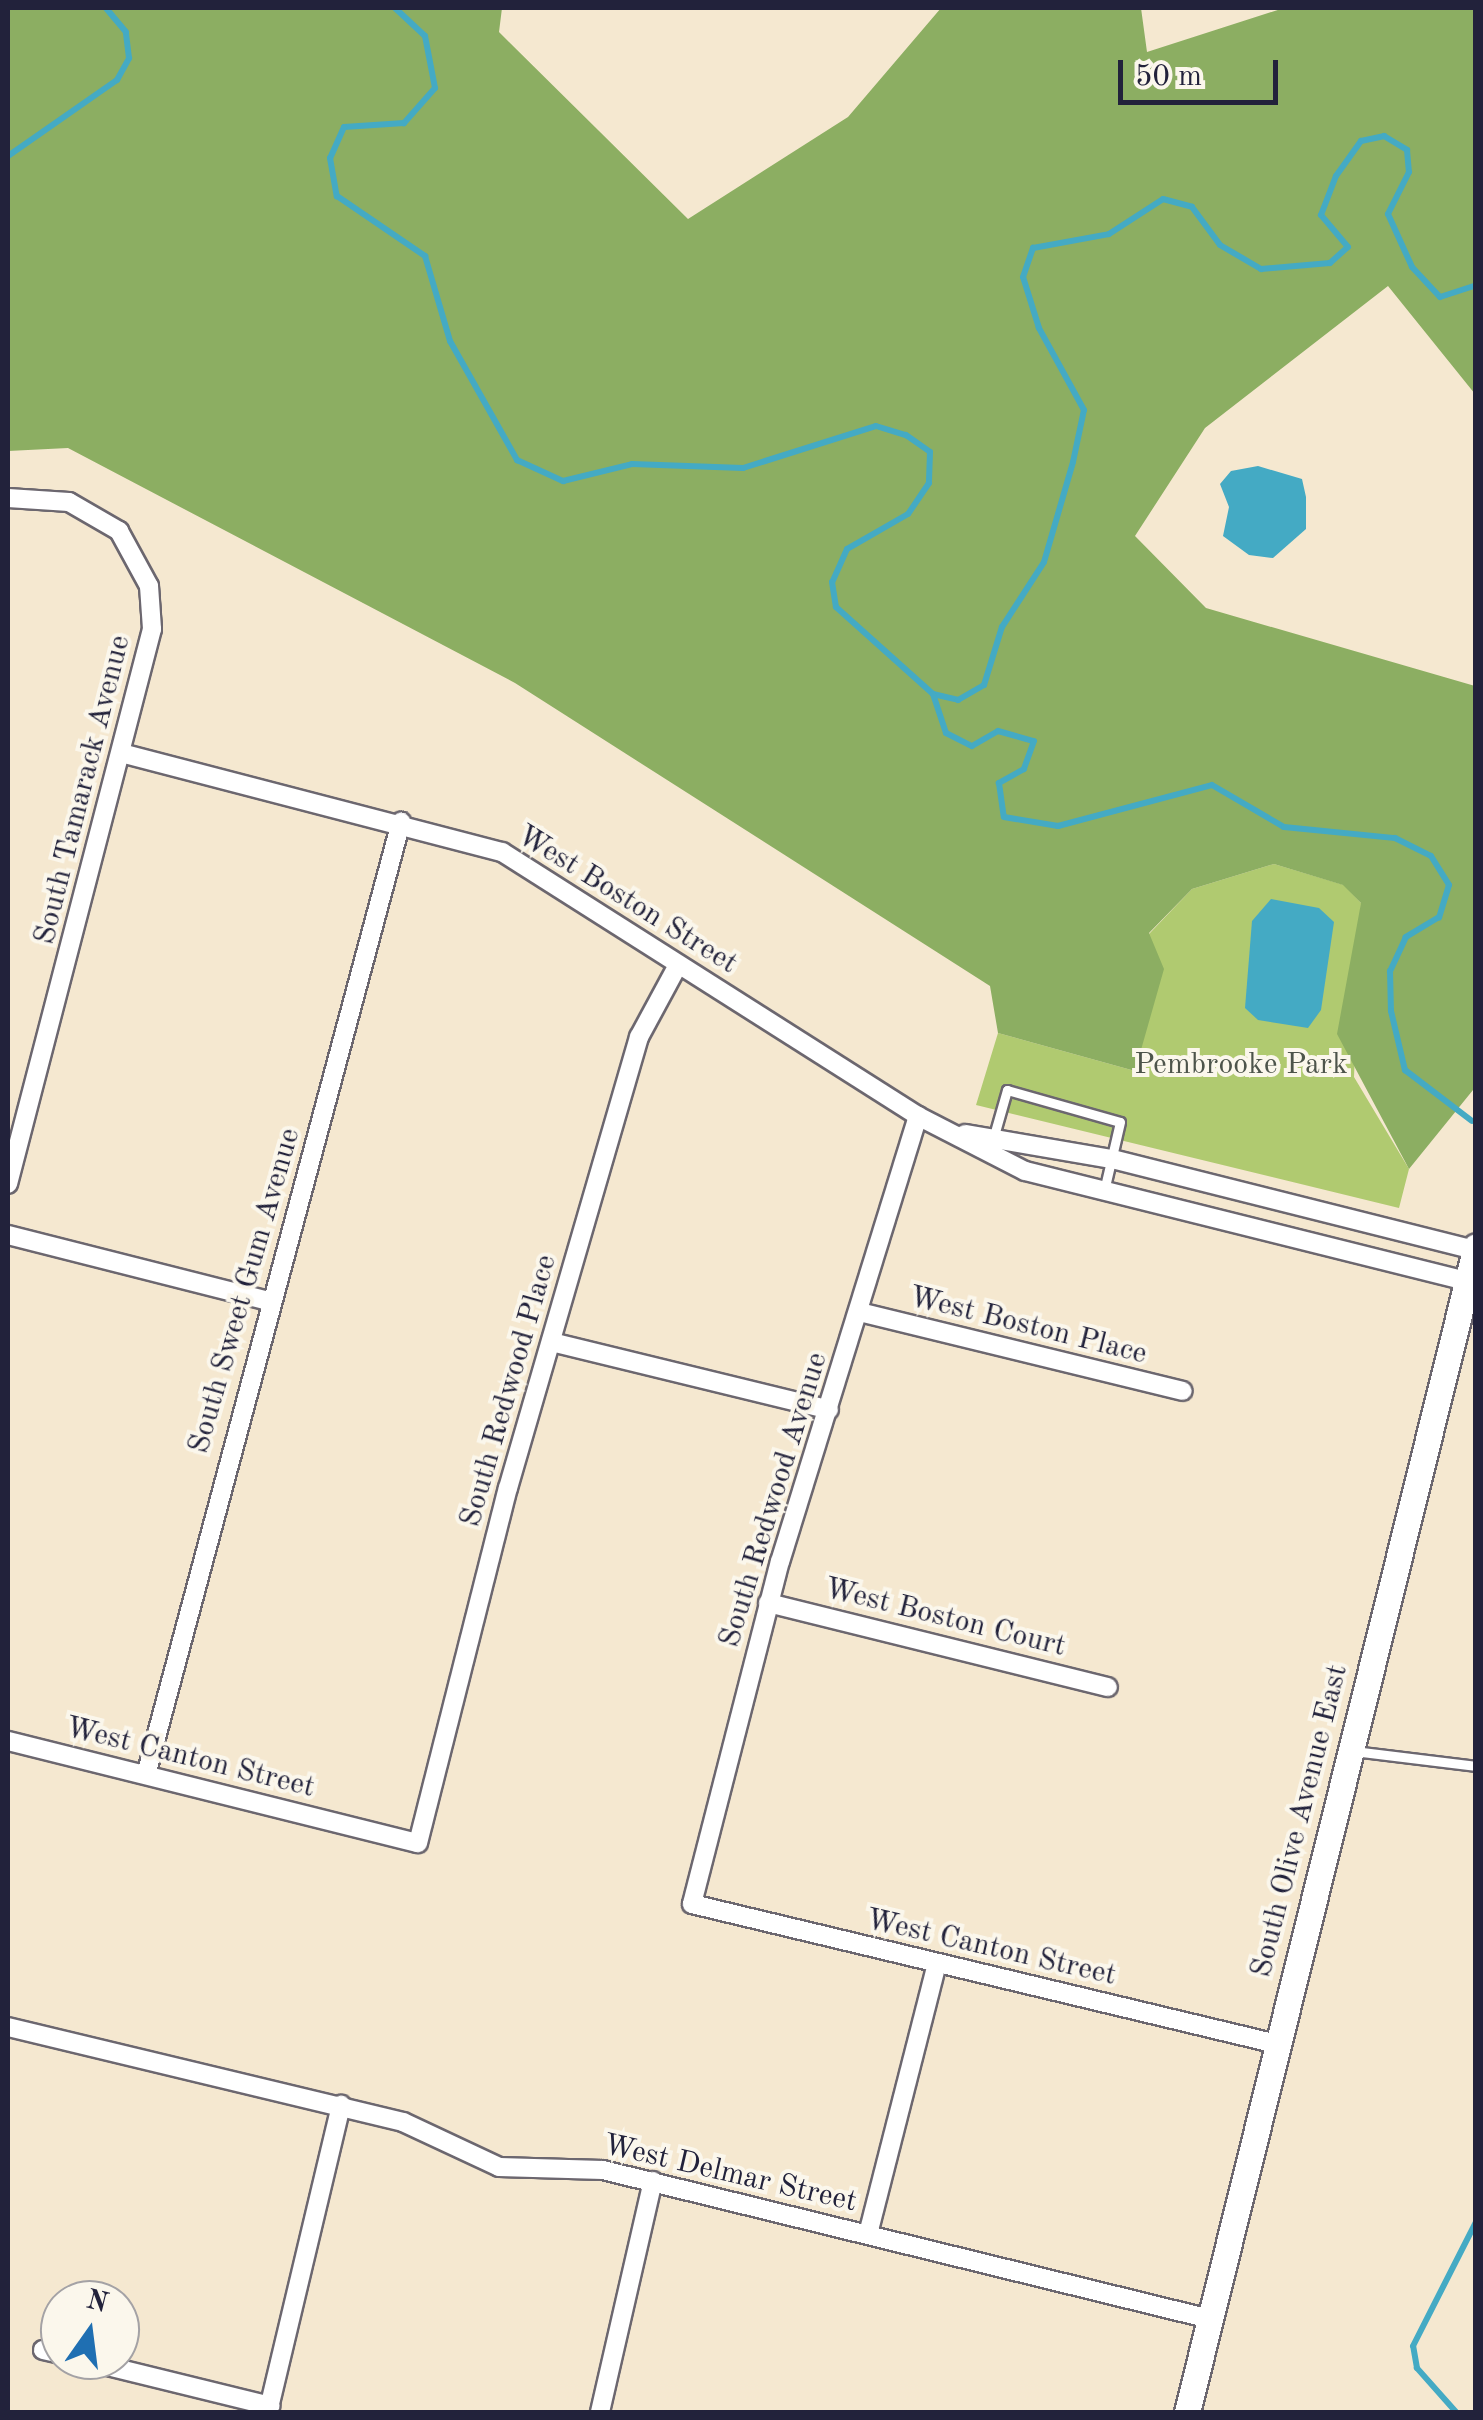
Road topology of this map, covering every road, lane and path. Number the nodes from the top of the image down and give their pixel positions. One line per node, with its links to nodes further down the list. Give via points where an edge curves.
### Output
1 (8, 498): 2 (street, South Tamarack Avenue, via 69,502 119,531 149,586 152,629)
2 (124, 754): 3 (street, West Boston Street); 8 (street, South Tamarack Avenue)
3 (401, 822): 4 (street, West Boston Street, via 502,852); 13 (street, South Sweet Gum Avenue)
4 (678, 965): 5 (street, West Boston Street); 15 (street, South Redwood Place, via 639,1037)
5 (918, 1116): 6 (street, West Boston Street); 14 (street, South Redwood Avenue, via 896,1166)
6 (992, 1144): 7 (street, West Boston Street); 7 (lane, via 1007,1090 1120,1122); 9 (street, West Boston Street)
7 (1112, 1159): 9 (lane); 11 (street, West Boston Street)
8 (8, 1184)
9 (1103, 1192): 12 (street, West Boston Street)
10 (8, 1235): 13 (street)
11 (1475, 1248): 12 (street, South Olive Avenue East)
12 (1467, 1281): 21 (street, South Olive Avenue East)
13 (270, 1301): 23 (street, South Sweet Gum Avenue)
14 (860, 1312): 16 (street, West Boston Place); 17 (street, South Redwood Avenue)
15 (551, 1342): 17 (street); 24 (street, South Redwood Place)
16 (1183, 1391)
17 (829, 1410): 18 (street, South Redwood Avenue)
18 (768, 1603): 19 (street, West Boston Court); 25 (street, South Redwood Avenue)
19 (1108, 1687)
20 (8, 1741): 23 (street, West Canton Street)
21 (1351, 1750): 22 (lane); 28 (street, South Olive Avenue East)
22 (1476, 1766)
23 (146, 1775): 24 (street, West Canton Street)
24 (418, 1843)
25 (692, 1904): 26 (street, West Canton Street)
26 (937, 1964): 28 (street, West Canton Street); 31 (street)
27 (8, 2028): 29 (street, West Delmar Street)
28 (1277, 2044): 32 (street, South Olive Avenue East)
29 (340, 2106): 30 (street, West Delmar Street, via 403,2122 499,2167); 34 (street)
30 (653, 2181): 31 (street, West Delmar Street); 35 (street)
31 (868, 2234): 32 (street, West Delmar Street)
32 (1210, 2319): 36 (street, South Olive Avenue East)
33 (140, 2375): 34 (street)
34 (269, 2410)
35 (600, 2412)
36 (1188, 2412)

